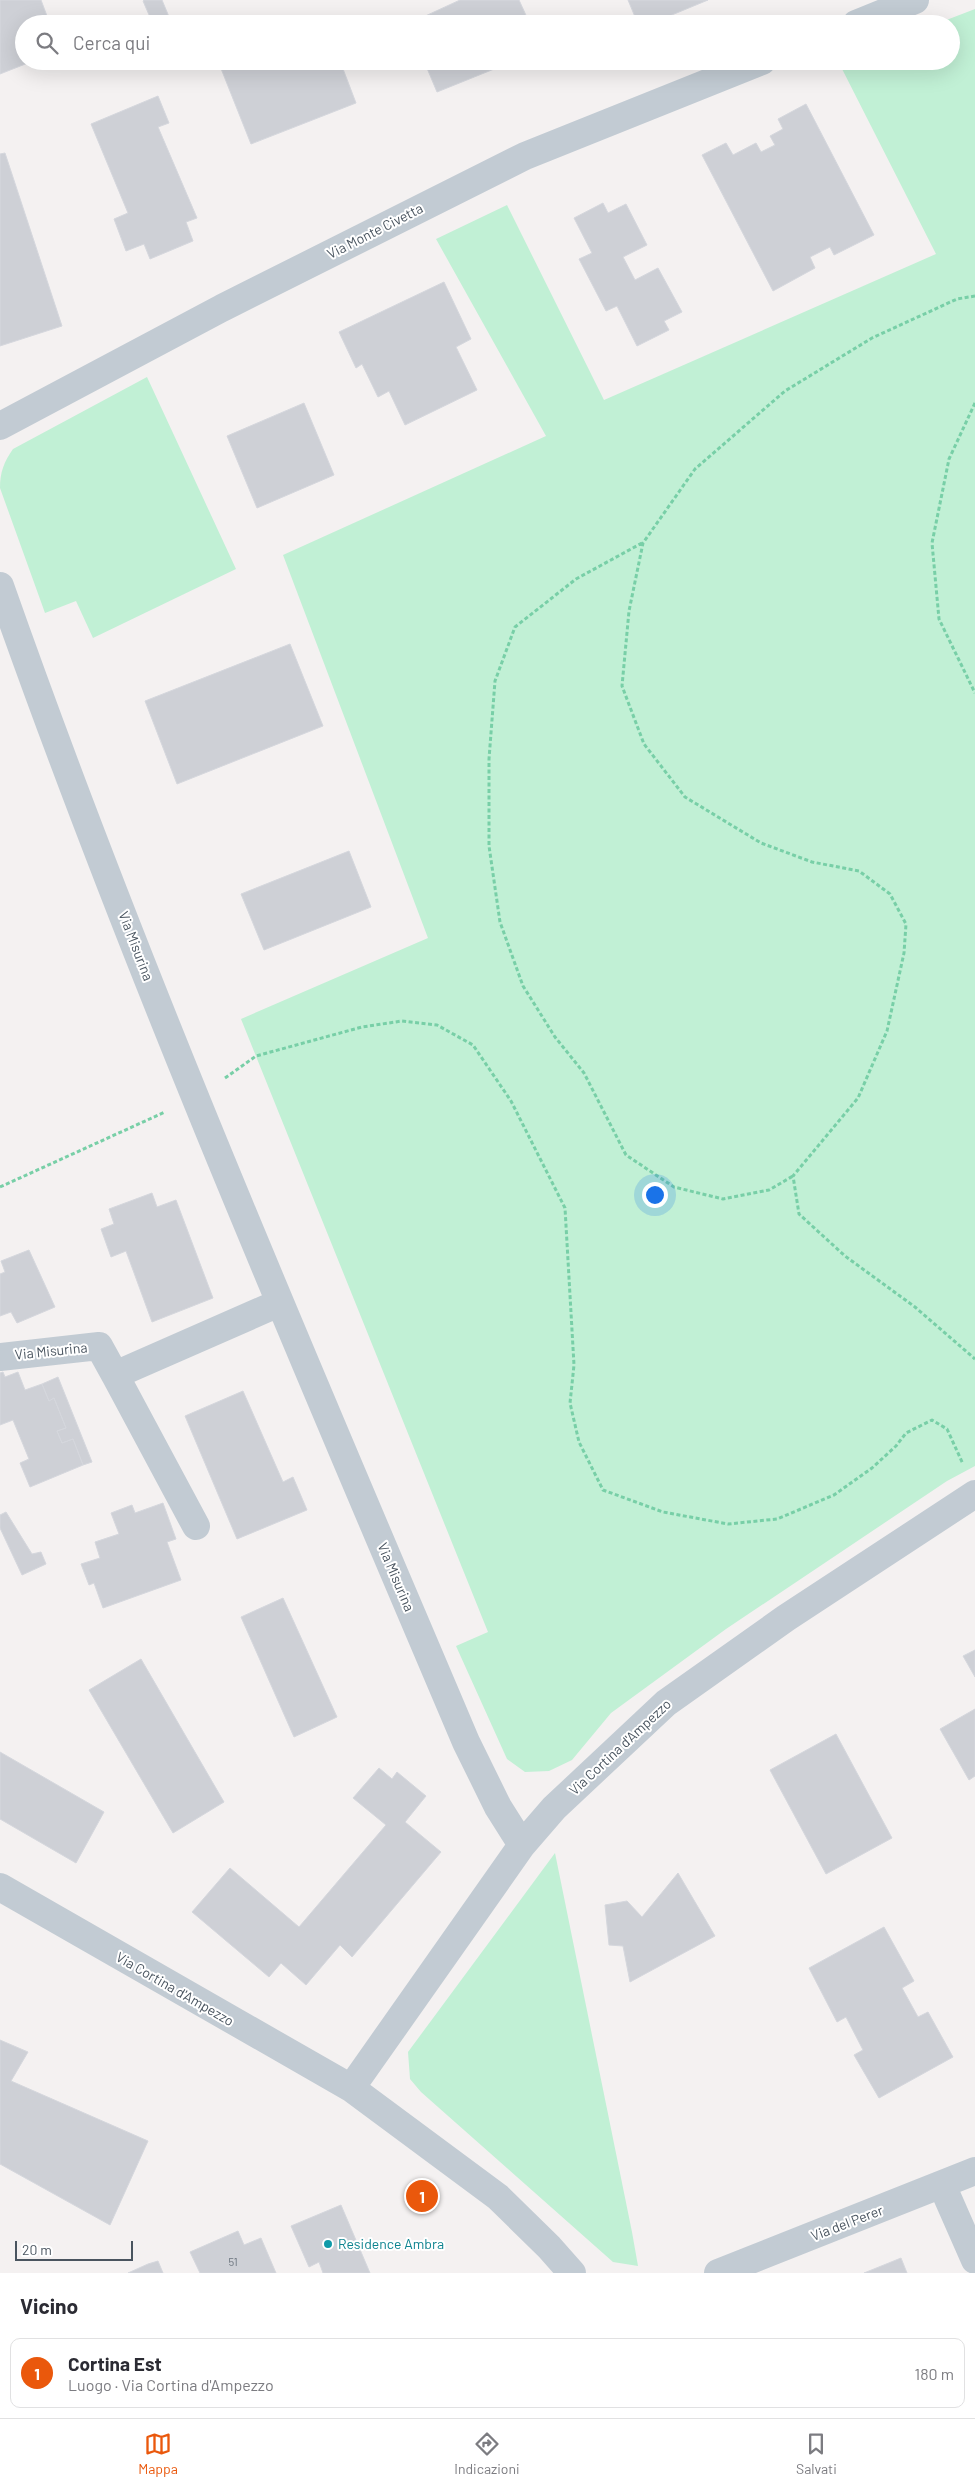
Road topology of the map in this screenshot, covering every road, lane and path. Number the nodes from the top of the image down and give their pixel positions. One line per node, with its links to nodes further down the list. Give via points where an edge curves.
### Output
1 (916, 0): 2 (street)
2 (878, 15)
3 (740, 70): 6 (street, Via Monte Civetta, via 525,156 222,308)
4 (975, 296): 7 (path, via 957,299 872,338 785,391 695,469)
5 (975, 403): 9 (path, via 949,459 932,543 939,619)
6 (0, 426)
7 (643, 543): 11 (path, via 629,611 622,686 644,744 685,797 760,843 812,862 859,871 890,894 906,924 904,953 887,1031 858,1098); 11 (path, via 576,579 515,627 495,681 489,759 490,846 500,922 523,986 555,1037 584,1073 626,1155 674,1187 723,1199 769,1190)
8 (0, 586): 10 (street, Via Misurina, via 90,830)
9 (975, 693)
10 (195, 1099): 12 (path); 13 (street, Via Misurina); 17 (path, via 256,1056 362,1027 402,1021 437,1025 473,1045 511,1101 565,1208 574,1365 570,1402 579,1442 603,1490 663,1512 728,1524 776,1520 834,1495 872,1468 906,1433 932,1420 947,1428)
11 (793, 1176): 15 (path, via 800,1214 845,1256 915,1307)
12 (0, 1187)
13 (280, 1303): 16 (street); 19 (street, Via Misurina, via 466,1742 498,1807)
14 (0, 1357): 16 (street, Via Misurina, via 99,1346)
15 (975, 1359)
16 (115, 1375): 18 (street, Via Misurina)
17 (971, 1484): 19 (street, Via Cortina d'Ampezzo, via 666,1703 554,1808)
18 (196, 1526)
19 (522, 1845): 21 (street, Via Cortina d'Ampezzo)
20 (0, 1887): 21 (street, Via Cortina d'Ampezzo)
21 (351, 2088): 25 (street, Via Cortina d'Ampezzo, via 498,2198)
22 (975, 2171): 23 (street, Via del Perer)
23 (942, 2185): 24 (street); 26 (street, Via del Perer)
24 (975, 2260)
25 (572, 2273)
26 (718, 2273)

